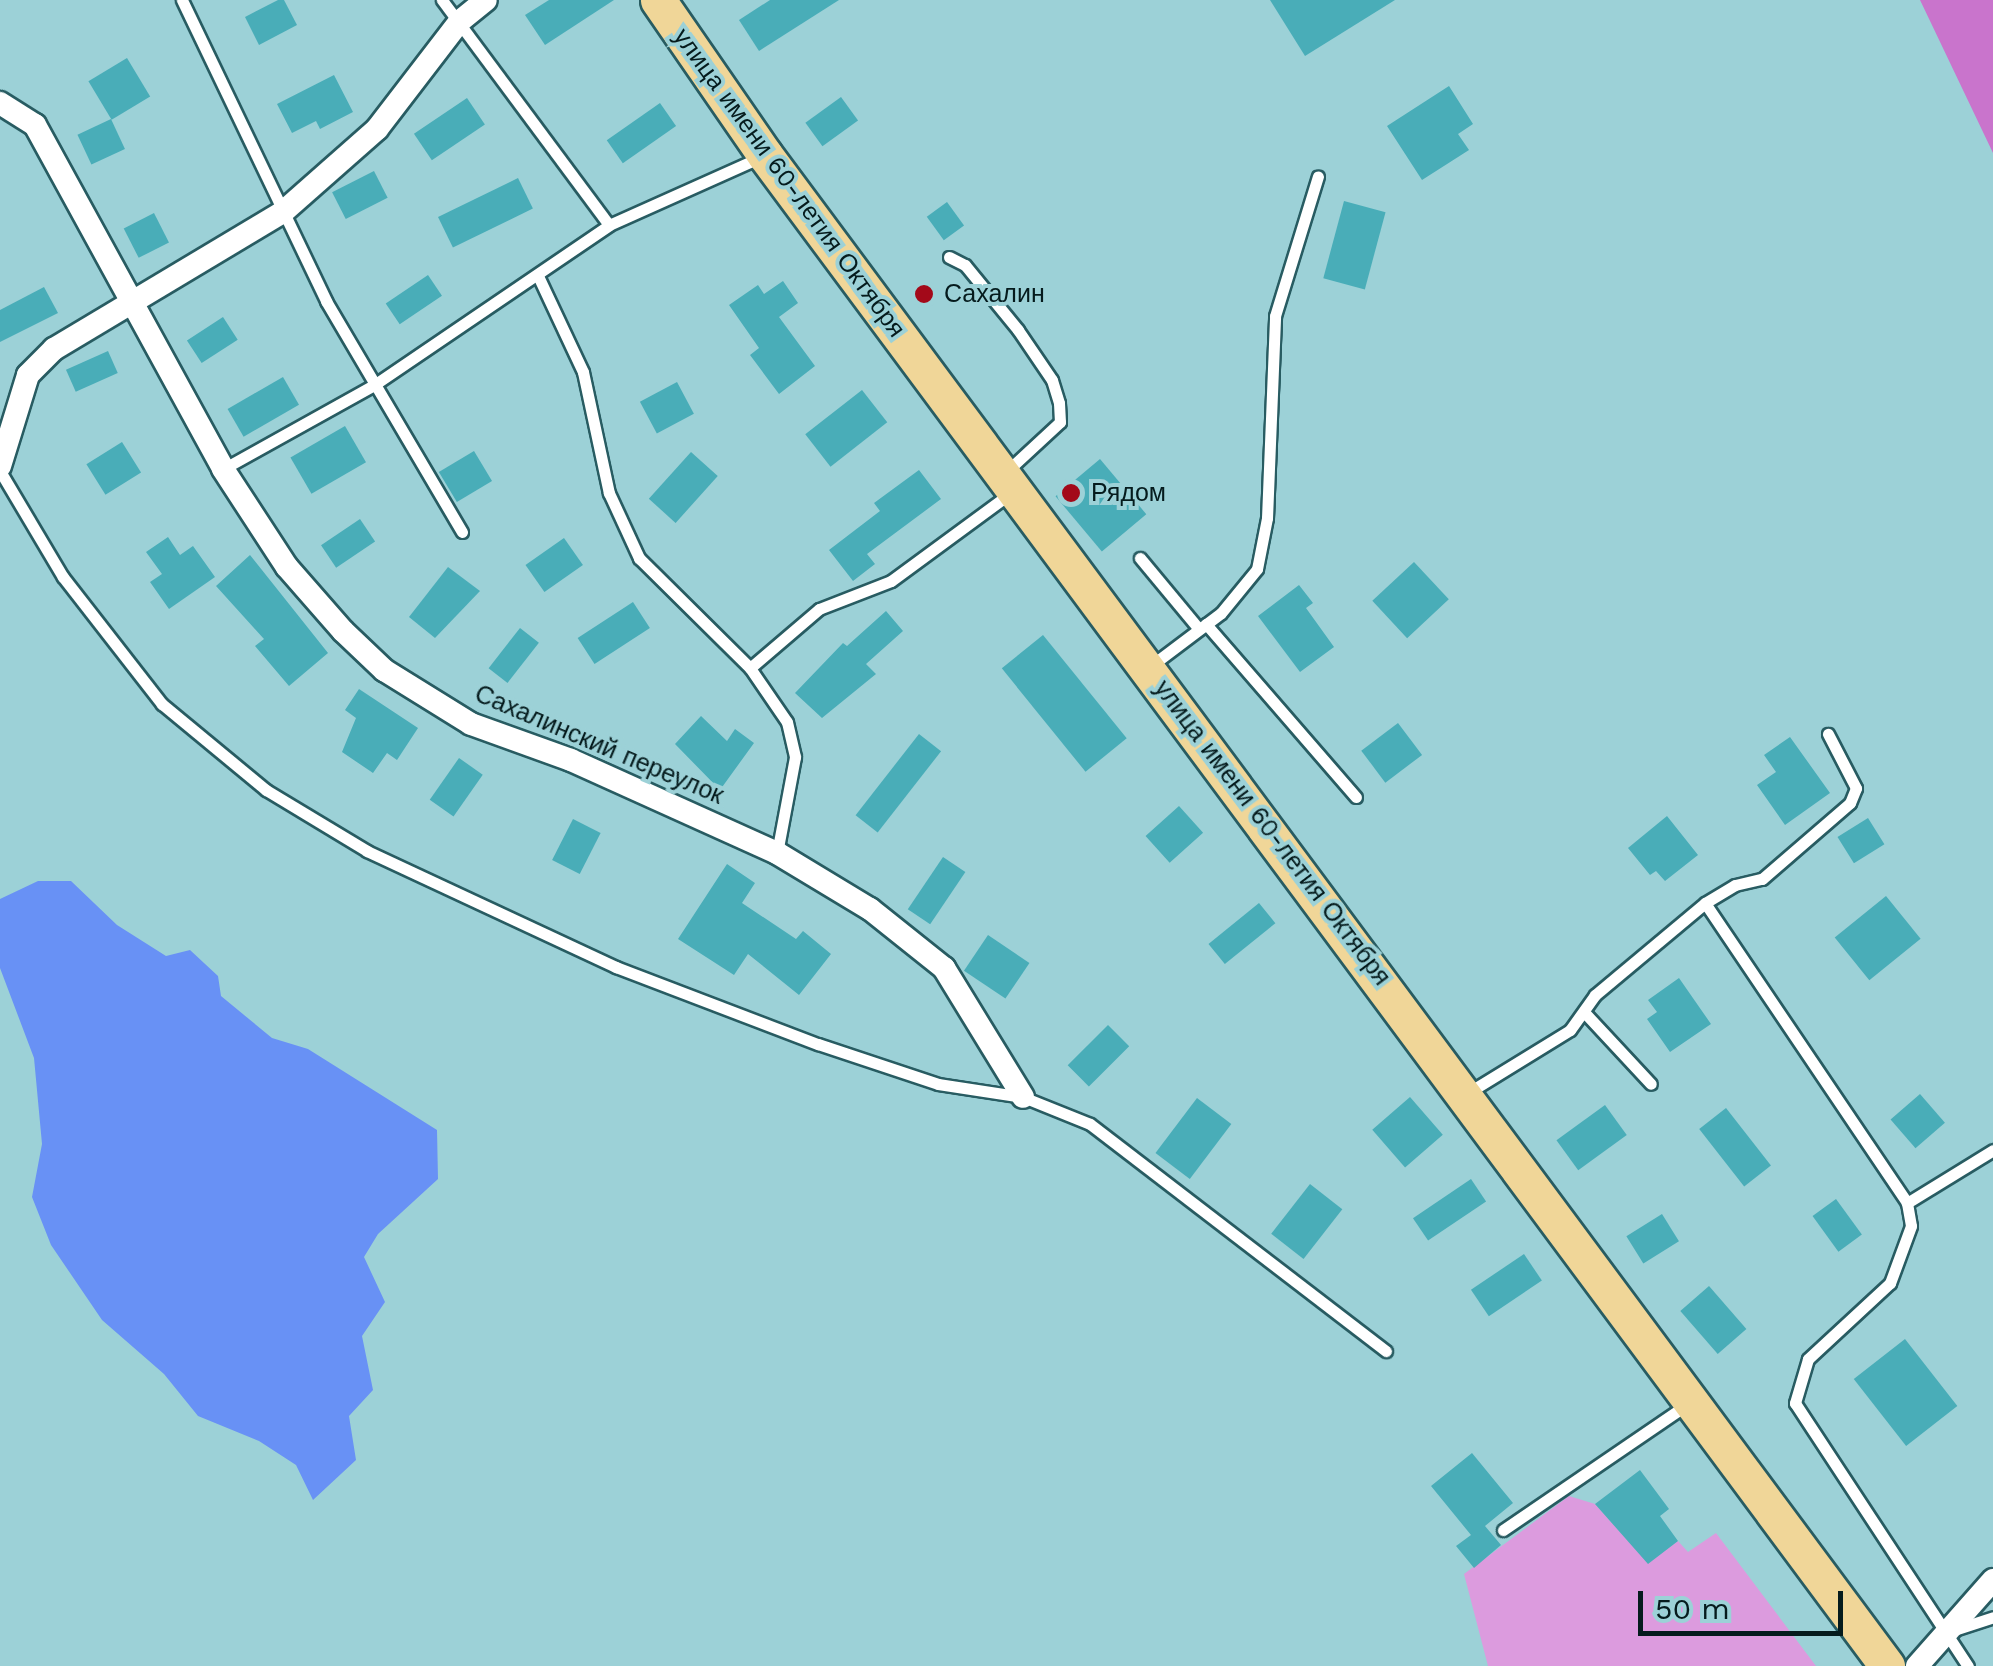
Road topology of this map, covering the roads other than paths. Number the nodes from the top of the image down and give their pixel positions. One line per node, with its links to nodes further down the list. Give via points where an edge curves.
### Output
1 (182, 0): 9 (lane)
2 (442, 0): 5 (lane)
3 (486, 0): 5 (street)
4 (658, 0): 7 (main road, улица имени 60-летия Октября)
5 (460, 21): 9 (street, via 376,129); 10 (lane)
6 (0, 103): 13 (street, Сахалинский переулок, via 34,125)
7 (765, 155): 10 (lane); 17 (main road, улица имени 60-летия Октября)
8 (1318, 176): 20 (lane, via 1275,316 1267,518 1257,570)
9 (283, 212): 13 (street); 14 (lane)
10 (608, 225): 12 (lane)
11 (949, 258): 17 (lane, via 965,265 1018,330 1052,380 1059,403 1060,422)
12 (540, 278): 14 (lane); 21 (lane, via 582,372 610,494 639,558)
13 (134, 303): 15 (street, via 54,349 28,375); 16 (street, Сахалинский переулок)
14 (374, 385): 16 (lane); 18 (lane)
15 (0, 468): 30 (lane, via 63,577 162,704 266,790 367,851 616,966 938,1084)
16 (224, 468): 25 (street, Сахалинский переулок, via 287,567 384,670 471,724 571,760)
17 (1009, 483): 21 (lane, via 891,581 819,610); 22 (main road, улица имени 60-летия Октября)
18 (462, 532)
19 (1140, 558): 20 (lane)
20 (1202, 627): 22 (lane); 24 (lane)
21 (750, 668): 25 (lane, via 787,722 795,756)
22 (1148, 668): 29 (main road, улица имени 60-летия Октября)
23 (1828, 734): 26 (lane, via 1856,788 1850,803 1762,879 1735,884)
24 (1356, 796)
25 (778, 853): 30 (street, Сахалинский переулок, via 870,908 944,968)
26 (1705, 903): 27 (lane, via 1595,995); 32 (lane)
27 (1584, 1012): 28 (lane); 29 (lane, via 1570,1030)
28 (1651, 1084)
29 (1466, 1094): 34 (main road, улица имени 60-летия Октября)
30 (1022, 1097): 33 (lane, via 1090,1124)
31 (1993, 1150): 32 (lane)
32 (1906, 1203): 38 (lane, via 1911,1226 1890,1283 1808,1359 1794,1403)
33 (1386, 1350)
34 (1693, 1400): 35 (lane); 39 (main road, улица имени 60-летия Октября)
35 (1503, 1530)
36 (1993, 1580): 38 (street)
37 (1993, 1618): 38 (lane)
38 (1948, 1631): 40 (street); 41 (lane)
39 (1887, 1666)
40 (1917, 1666)
41 (1968, 1666)

